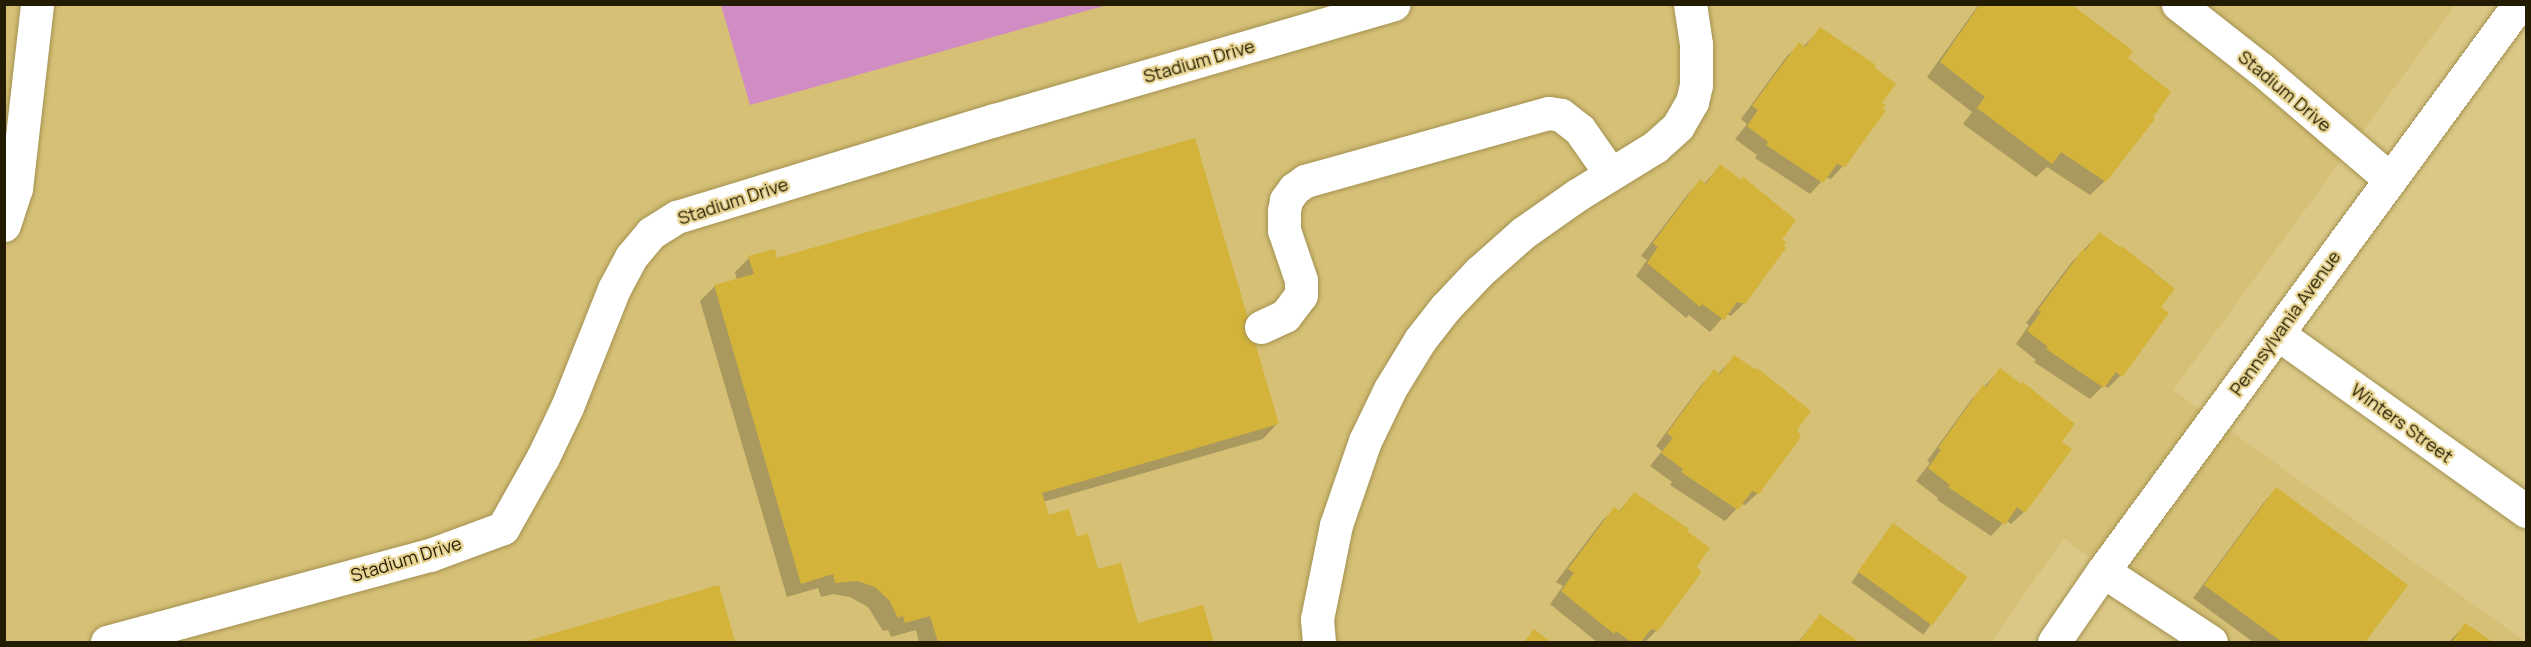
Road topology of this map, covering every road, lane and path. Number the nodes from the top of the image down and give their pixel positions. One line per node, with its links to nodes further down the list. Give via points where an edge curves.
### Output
1 (37, 4): 8 (street, via 16,189)
2 (1393, 4): 13 (street, Stadium Drive, via 676,218 651,233 631,257 562,417 502,528 430,555)
3 (1690, 4): 6 (street, via 1697,68 1686,115 1661,143)
4 (2178, 4): 7 (street, Stadium Drive)
5 (2519, 4): 7 (street, Pennsylvania Avenue)
6 (1610, 173): 9 (street, via 1581,130 1561,116 1549,114 1305,181 1286,200 1284,211 1284,230 1301,280 1301,295 1286,316); 14 (street, via 1523,234 1479,273 1445,308 1405,363 1365,441 1336,525 1317,619)
7 (2390, 179): 10 (street, Pennsylvania Avenue)
8 (4, 225)
9 (1261, 327)
10 (2278, 334): 11 (street, Winters Street); 12 (street, Pennsylvania Avenue)
11 (2526, 512)
12 (2103, 571): 15 (street, Pennsylvania Avenue); 16 (street)
13 (108, 642)
14 (1319, 642)
15 (2054, 642)
16 (2211, 642)

